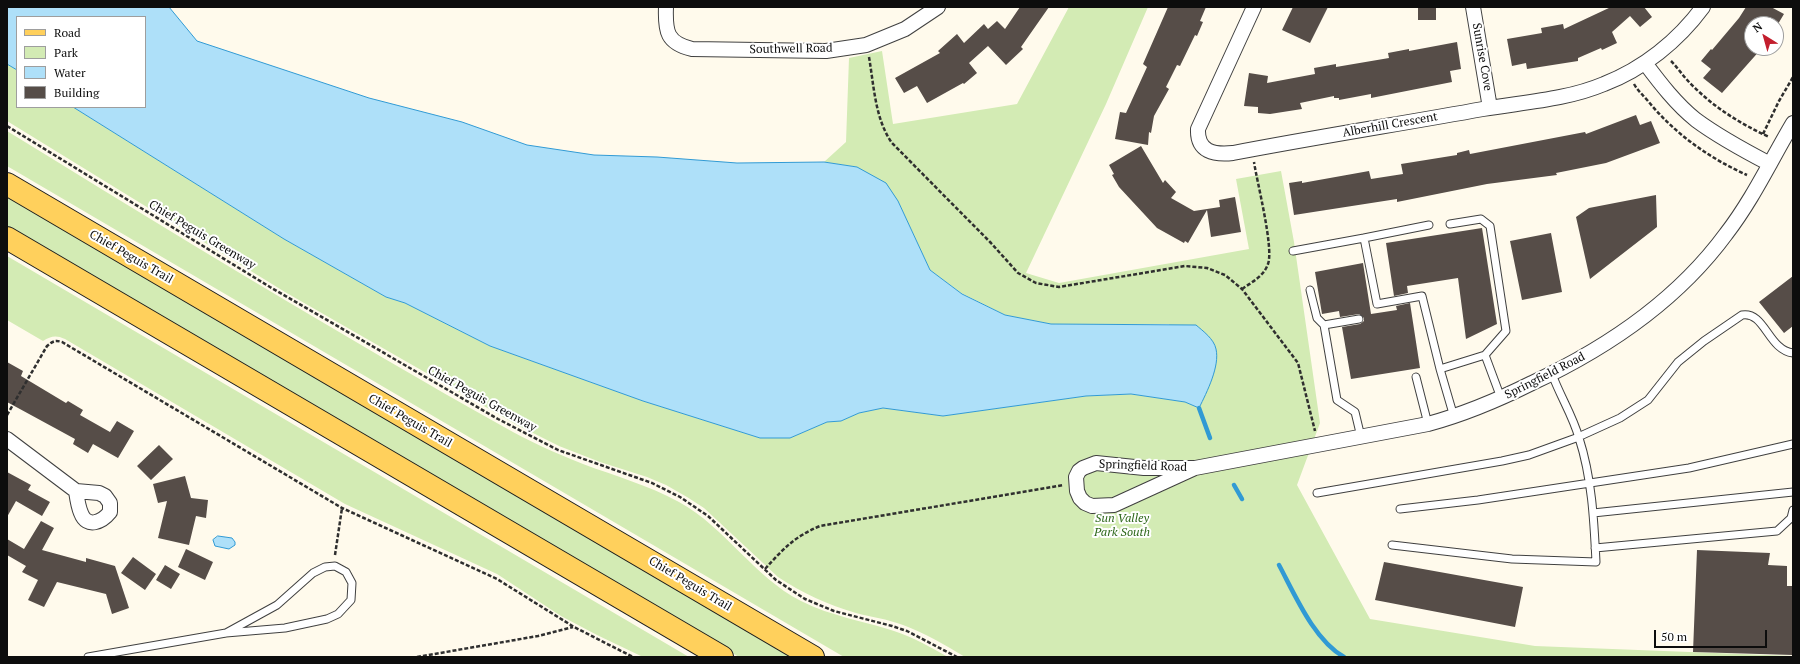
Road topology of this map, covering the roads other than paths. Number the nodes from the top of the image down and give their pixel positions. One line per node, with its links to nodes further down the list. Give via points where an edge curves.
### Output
1 (666, 7): 2 (street, Southwell Road, via 668,36 679,46 692,49 826,51 866,45 905,29)
2 (938, 7)
3 (1254, 7): 7 (street, Alberhill Crescent, via 1201,119 1197,137 1201,145 1209,151 1221,154 1251,150)
4 (1474, 7): 7 (street, Sunrise Cove)
5 (1703, 7): 6 (street, Alberhill Crescent, via 1678,37)
6 (1645, 63): 7 (street, Alberhill Crescent, via 1604,84 1565,97); 9 (street, via 1677,102 1696,119 1739,148)
7 (1490, 108)
8 (1793, 123): 9 (street, Springfield Road)
9 (1770, 164): 22 (street, Springfield Road, via 1726,235 1680,286 1628,328 1591,353)
10 (7, 184): 44 (main road, Chief Peguis Trail)
11 (1450, 224): 20 (lane, via 1481,219 1490,226 1506,331)
12 (1429, 225): 14 (lane)
13 (7, 238): 43 (main road)
14 (1364, 238): 15 (lane); 21 (lane, via 1377,304 1422,296)
15 (1293, 252)
16 (1310, 290): 18 (lane, via 1317,318)
17 (1359, 319): 18 (lane)
18 (1324, 325): 27 (lane, via 1337,400 1355,412)
19 (1793, 353): 28 (lane, via 1778,347 1755,316 1742,315 1704,340 1678,362 1648,400 1620,418)
20 (1486, 355): 21 (lane); 24 (lane)
21 (1440, 369): 25 (lane)
22 (1552, 374): 24 (street, Springfield Road); 28 (lane)
23 (1416, 377): 26 (lane)
24 (1501, 398): 25 (street, Springfield Road)
25 (1454, 417): 26 (street, Springfield Road)
26 (1428, 424): 27 (street, Springfield Road)
27 (1361, 437): 31 (street, Springfield Road)
28 (1579, 437): 32 (lane); 34 (lane, via 1528,456 1502,462)
29 (7, 439): 33 (street)
30 (1793, 444): 32 (lane, via 1689,468)
31 (1195, 468): 31 (street, Springfield Road, via 1144,468 1096,463 1079,471 1076,483 1080,498 1085,503 1092,506 1107,506 1129,499)
32 (1589, 484): 36 (lane); 38 (lane)
33 (76, 491)
34 (1317, 493)
35 (1793, 494): 38 (lane)
36 (1400, 509)
37 (1793, 510): 40 (lane, via 1791,518 1777,531)
38 (1593, 513): 40 (lane)
39 (1392, 545): 40 (lane, via 1512,559 1596,562)
40 (1595, 548)
41 (226, 633): 41 (lane, via 285,628 327,619 338,614 351,600 352,583 346,572 335,566 325,567 313,573 277,606); 42 (lane)
42 (88, 657)
43 (722, 657)
44 (813, 657)

